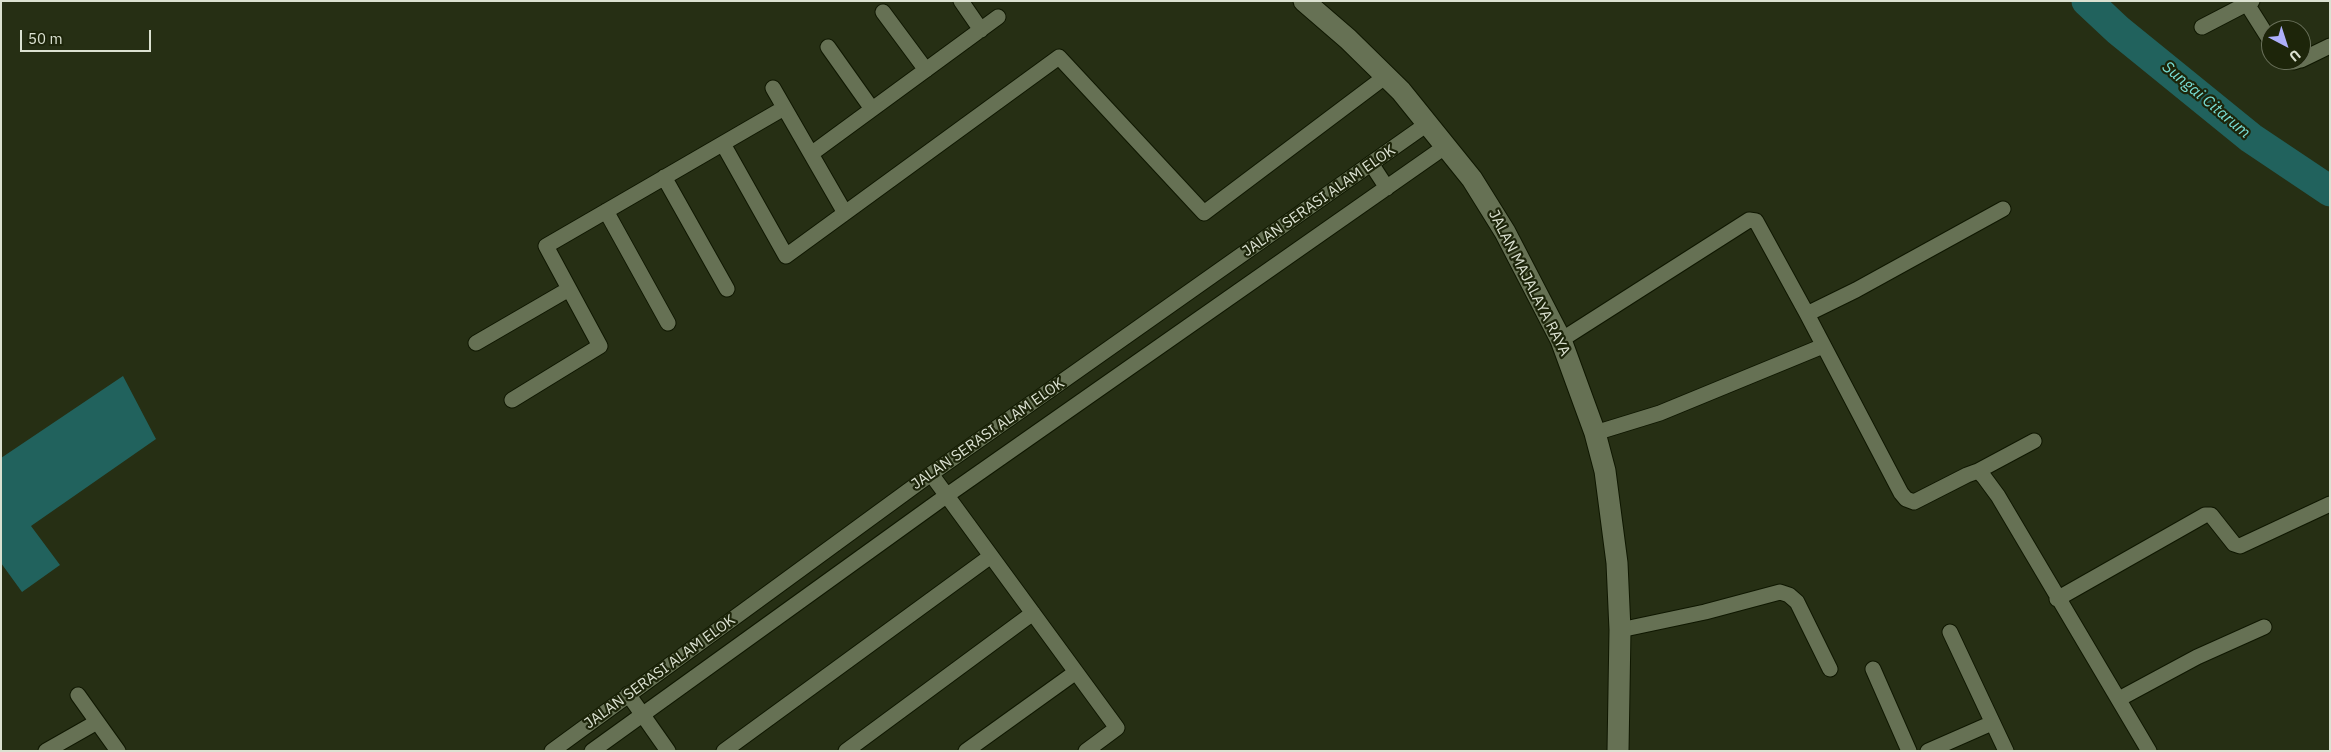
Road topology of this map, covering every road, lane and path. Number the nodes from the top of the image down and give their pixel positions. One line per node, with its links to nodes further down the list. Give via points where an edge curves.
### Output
1 (960, 1): 8 (street)
2 (1304, 1): 13 (street, JALAN MAJALAYA RAYA)
3 (2250, 2): 6 (street); 7 (street)
4 (882, 12): 12 (street)
5 (998, 17): 8 (street)
6 (2261, 23)
7 (2202, 27)
8 (981, 30): 12 (street)
9 (2330, 46): 11 (street)
10 (828, 47): 16 (street)
11 (2311, 55)
12 (926, 70): 16 (street)
13 (1386, 76): 17 (street, JALAN MAJALAYA RAYA); 26 (street, via 1204,212 1059,57)
14 (773, 88): 15 (street)
15 (784, 108): 18 (street); 20 (street)
16 (872, 109): 20 (street)
17 (1428, 124): 19 (street, JALAN MAJALAYA RAYA); 21 (street, JALAN SERASI ALAM ELOK)
18 (723, 144): 22 (street); 26 (street, via 786,256)
19 (1446, 146): 23 (street, JALAN SERASI ALAM ELOK); 31 (street, JALAN MAJALAYA RAYA, via 1493,210)
20 (810, 154): 26 (street)
21 (1372, 165): 23 (street); 38 (street, JALAN SERASI ALAM ELOK)
22 (664, 177): 25 (street); 28 (street)
23 (1387, 188): 39 (street, JALAN SERASI ALAM ELOK)
24 (2003, 209): 29 (street)
25 (606, 211): 27 (street, via 546,246); 30 (street)
26 (845, 213)
27 (569, 289): 32 (street); 34 (street, via 600,346)
28 (727, 289)
29 (1807, 314): 31 (street, via 1753,220); 33 (street)
30 (668, 323)
31 (1561, 340): 35 (street, JALAN MAJALAYA RAYA)
32 (476, 343)
33 (1823, 346): 35 (street, via 1669,410); 37 (street, via 1906,499 1914,502 1922,499)
34 (512, 400)
35 (1595, 432): 45 (street, JALAN MAJALAYA RAYA, via 1606,471 1617,563)
36 (2034, 441): 37 (street)
37 (1978, 471): 42 (street, via 1998,496)
38 (931, 474): 39 (street); 50 (street, JALAN SERASI ALAM ELOK)
39 (946, 496): 41 (street); 53 (street, JALAN SERASI ALAM ELOK)
40 (2330, 504): 42 (street, via 2240,546 2234,544 2211,515 2205,515)
41 (991, 556): 43 (street); 61 (street)
42 (2058, 599): 52 (street)
43 (1033, 613): 49 (street); 62 (street)
44 (2264, 627): 52 (street, via 2197,657)
45 (1620, 630): 47 (street, via 1780,592 1797,602); 65 (street, JALAN MAJALAYA RAYA)
46 (1950, 632): 55 (street)
47 (1830, 669)
48 (1873, 669): 66 (street)
49 (1076, 672): 63 (street); 64 (street, via 1117,728)
50 (628, 694): 53 (street); 58 (street, JALAN SERASI ALAM ELOK)
51 (78, 695): 54 (street)
52 (2119, 699): 69 (street)
53 (642, 714): 59 (street, JALAN SERASI ALAM ELOK); 60 (street)
54 (97, 722): 56 (street); 57 (street)
55 (1992, 723): 67 (street); 68 (street)
56 (46, 751)
57 (118, 751)
58 (552, 751)
59 (592, 751)
60 (668, 751)
61 (724, 751)
62 (846, 751)
63 (966, 751)
64 (1086, 751)
65 (1618, 751)
66 (1909, 751)
67 (1928, 751)
68 (2006, 751)
69 (2149, 751)

